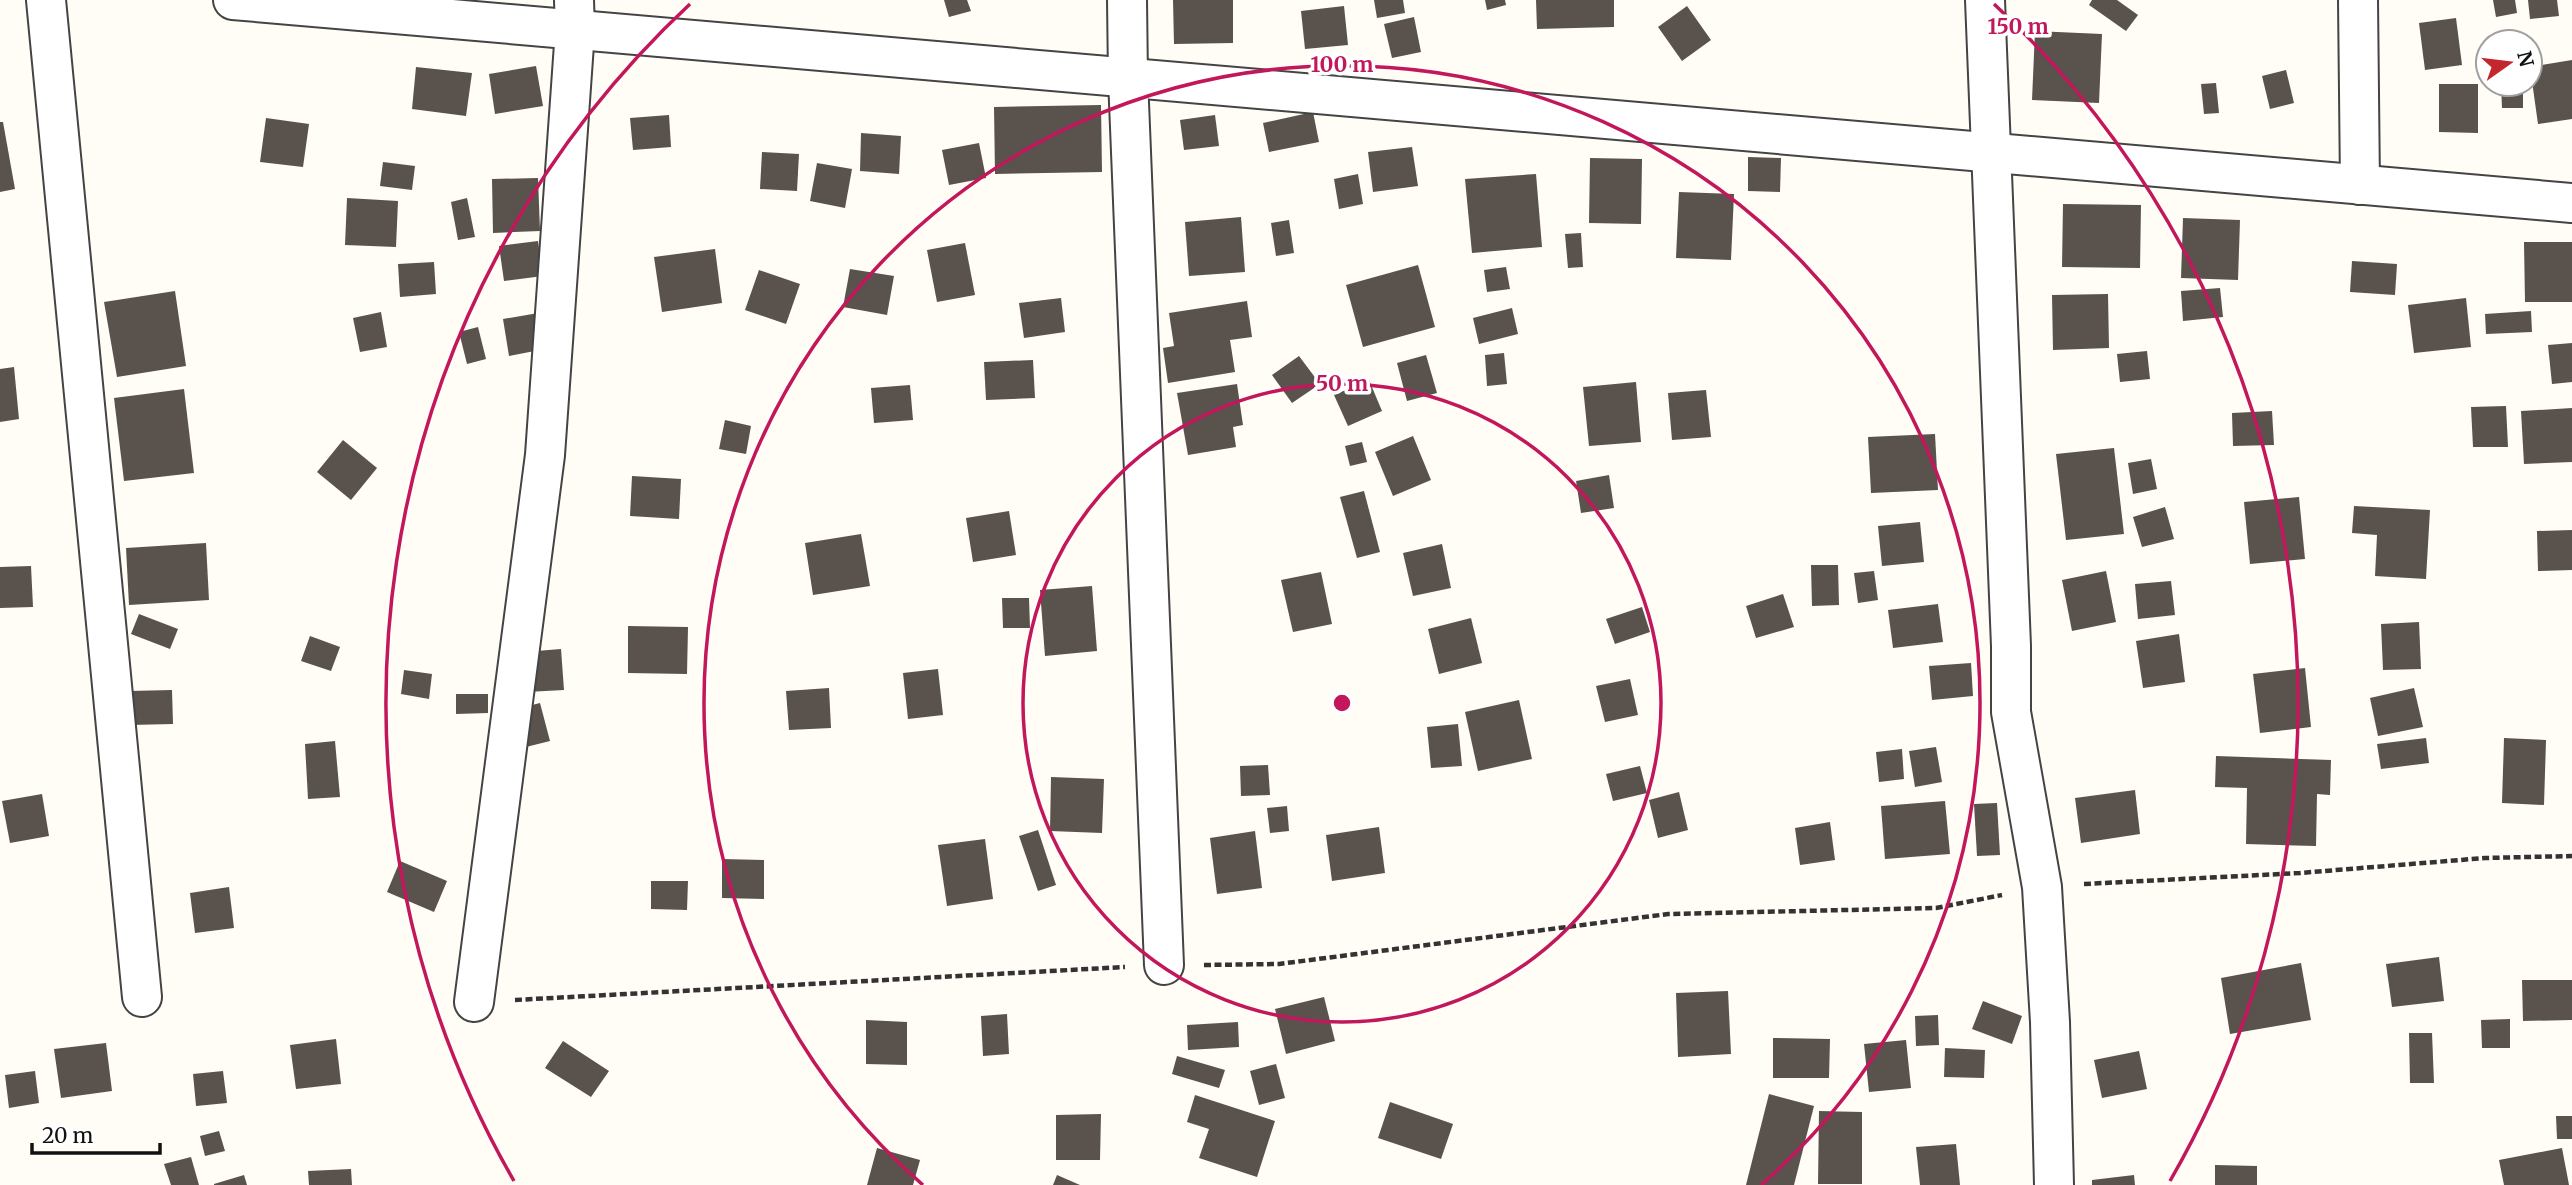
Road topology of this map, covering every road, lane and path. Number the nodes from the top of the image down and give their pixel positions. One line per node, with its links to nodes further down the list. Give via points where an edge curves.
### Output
1 (46, 0): 14 (street)
2 (233, 0): 6 (street)
3 (1127, 0): 7 (street)
4 (1985, 0): 8 (street)
5 (2358, 0): 9 (street)
6 (575, 15): 7 (street); 15 (street, via 545,455)
7 (1128, 78): 8 (street); 13 (street)
8 (1992, 152): 9 (street); 12 (street, via 2011,712)
9 (2360, 184): 10 (street)
10 (2572, 203)
11 (2572, 856): 12 (path)
12 (2042, 887): 13 (path, via 1936,908 1668,914 1279,964); 16 (street)
13 (1164, 965): 15 (path)
14 (142, 997)
15 (474, 1002)
16 (2054, 1185)

